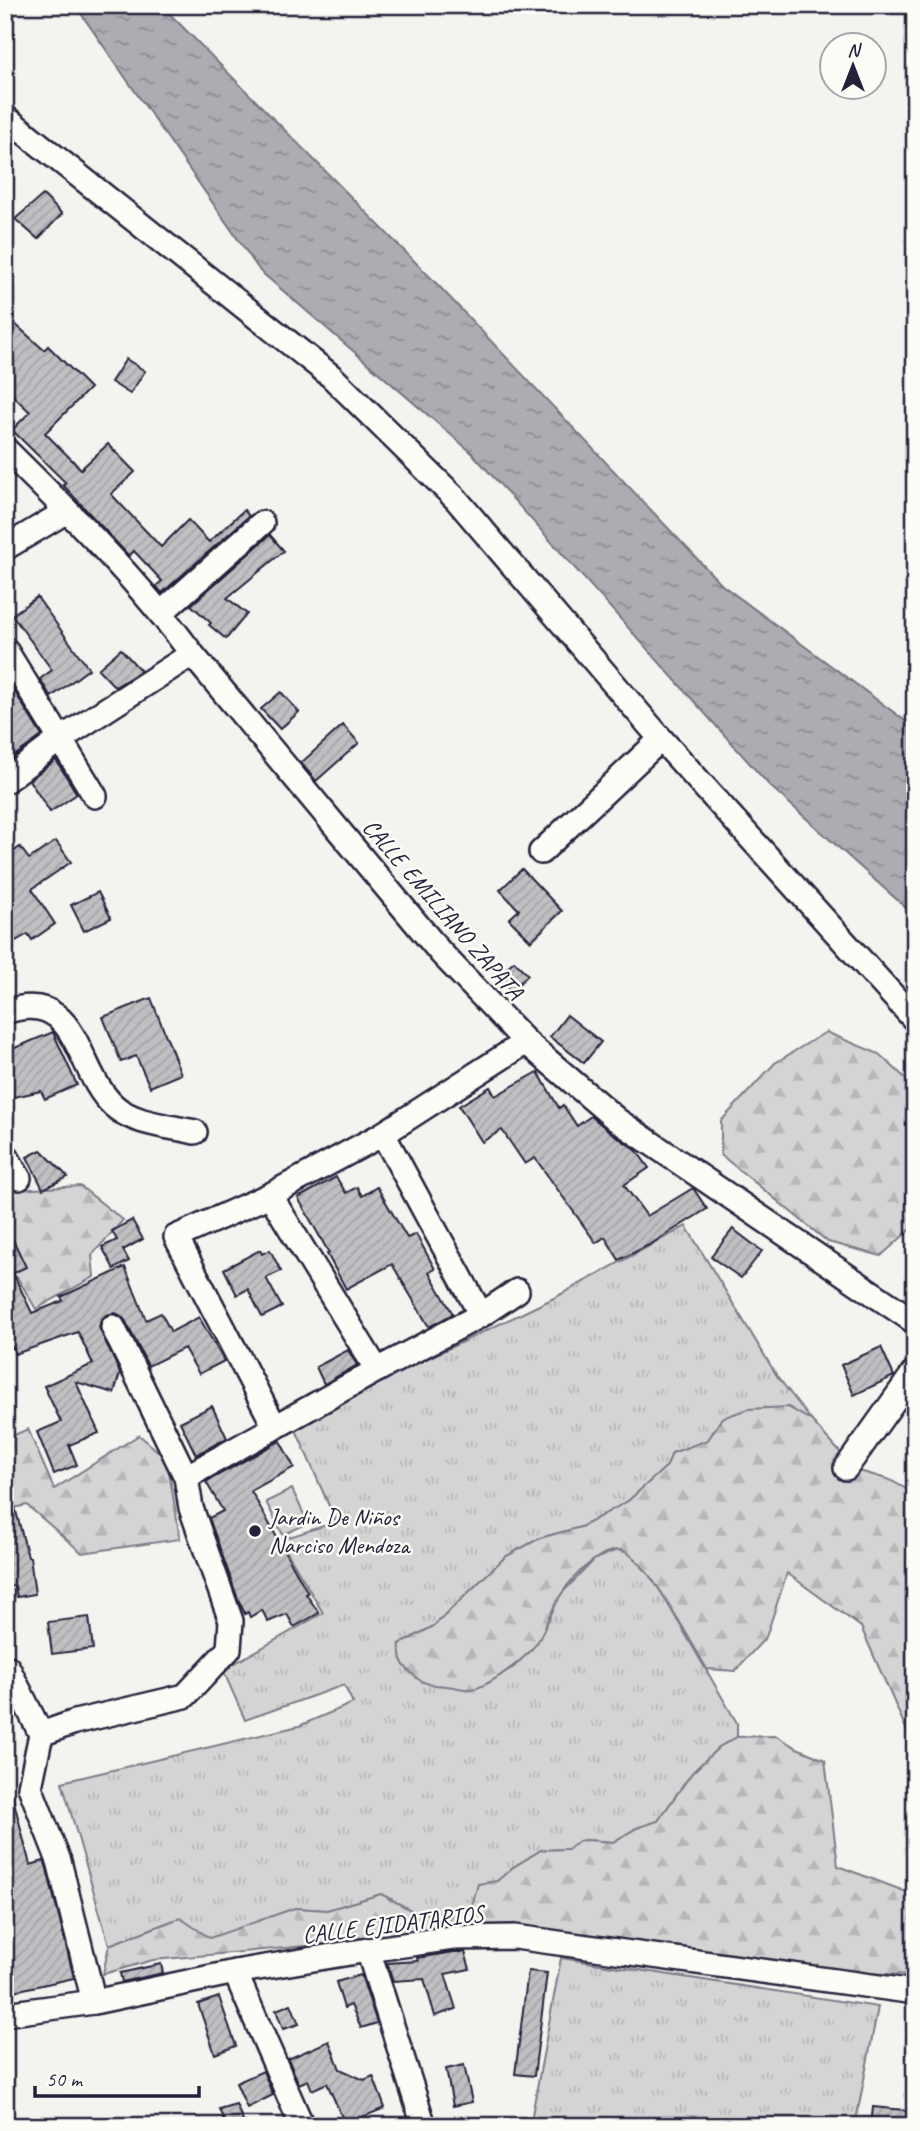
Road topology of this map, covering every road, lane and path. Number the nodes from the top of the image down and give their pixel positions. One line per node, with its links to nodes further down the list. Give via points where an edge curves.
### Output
1 (5, 117): 9 (street, via 331,376 456,499)
2 (5, 449): 3 (street, CALLE EMILIANO ZAPATA)
3 (67, 511): 5 (street); 6 (street, CALLE EMILIANO ZAPATA)
4 (262, 523): 6 (street)
5 (5, 548)
6 (162, 612): 8 (street, CALLE EMILIANO ZAPATA)
7 (5, 649): 10 (street)
8 (192, 654): 10 (street); 16 (street, CALLE EMILIANO ZAPATA, via 441,953)
9 (661, 739): 13 (street); 15 (street)
10 (59, 740): 11 (street); 12 (street)
11 (5, 781)
12 (95, 796)
13 (541, 852)
14 (5, 1012): 17 (street, via 30,1006 51,1010 68,1028 112,1104 136,1118)
15 (915, 1020)
16 (526, 1042): 18 (street); 24 (street, CALLE EMILIANO ZAPATA, via 617,1120)
17 (195, 1132)
18 (383, 1134): 21 (street); 23 (street)
19 (5, 1154): 20 (street)
20 (19, 1178)
21 (270, 1195): 26 (street); 28 (street, via 176,1237)
22 (517, 1291): 23 (street)
23 (481, 1315): 26 (street)
24 (915, 1322)
25 (113, 1327): 30 (street)
26 (377, 1370): 28 (street)
27 (915, 1371): 29 (street)
28 (275, 1427): 30 (street)
29 (846, 1468)
30 (186, 1477): 32 (street, via 191,1508 231,1621 229,1649 185,1696)
31 (5, 1668): 32 (street)
32 (41, 1734): 36 (street, via 30,1787 60,1861)
33 (368, 1950): 34 (street, CALLE EJIDATARIOS); 35 (street, CALLE EJIDATARIOS, via 453,1938 515,1937); 39 (street)
34 (235, 1972): 36 (street, CALLE EJIDATARIOS); 38 (street)
35 (915, 1992)
36 (94, 2002): 37 (street, CALLE EJIDATARIOS)
37 (5, 2014)
38 (302, 2126)
39 (424, 2126)

